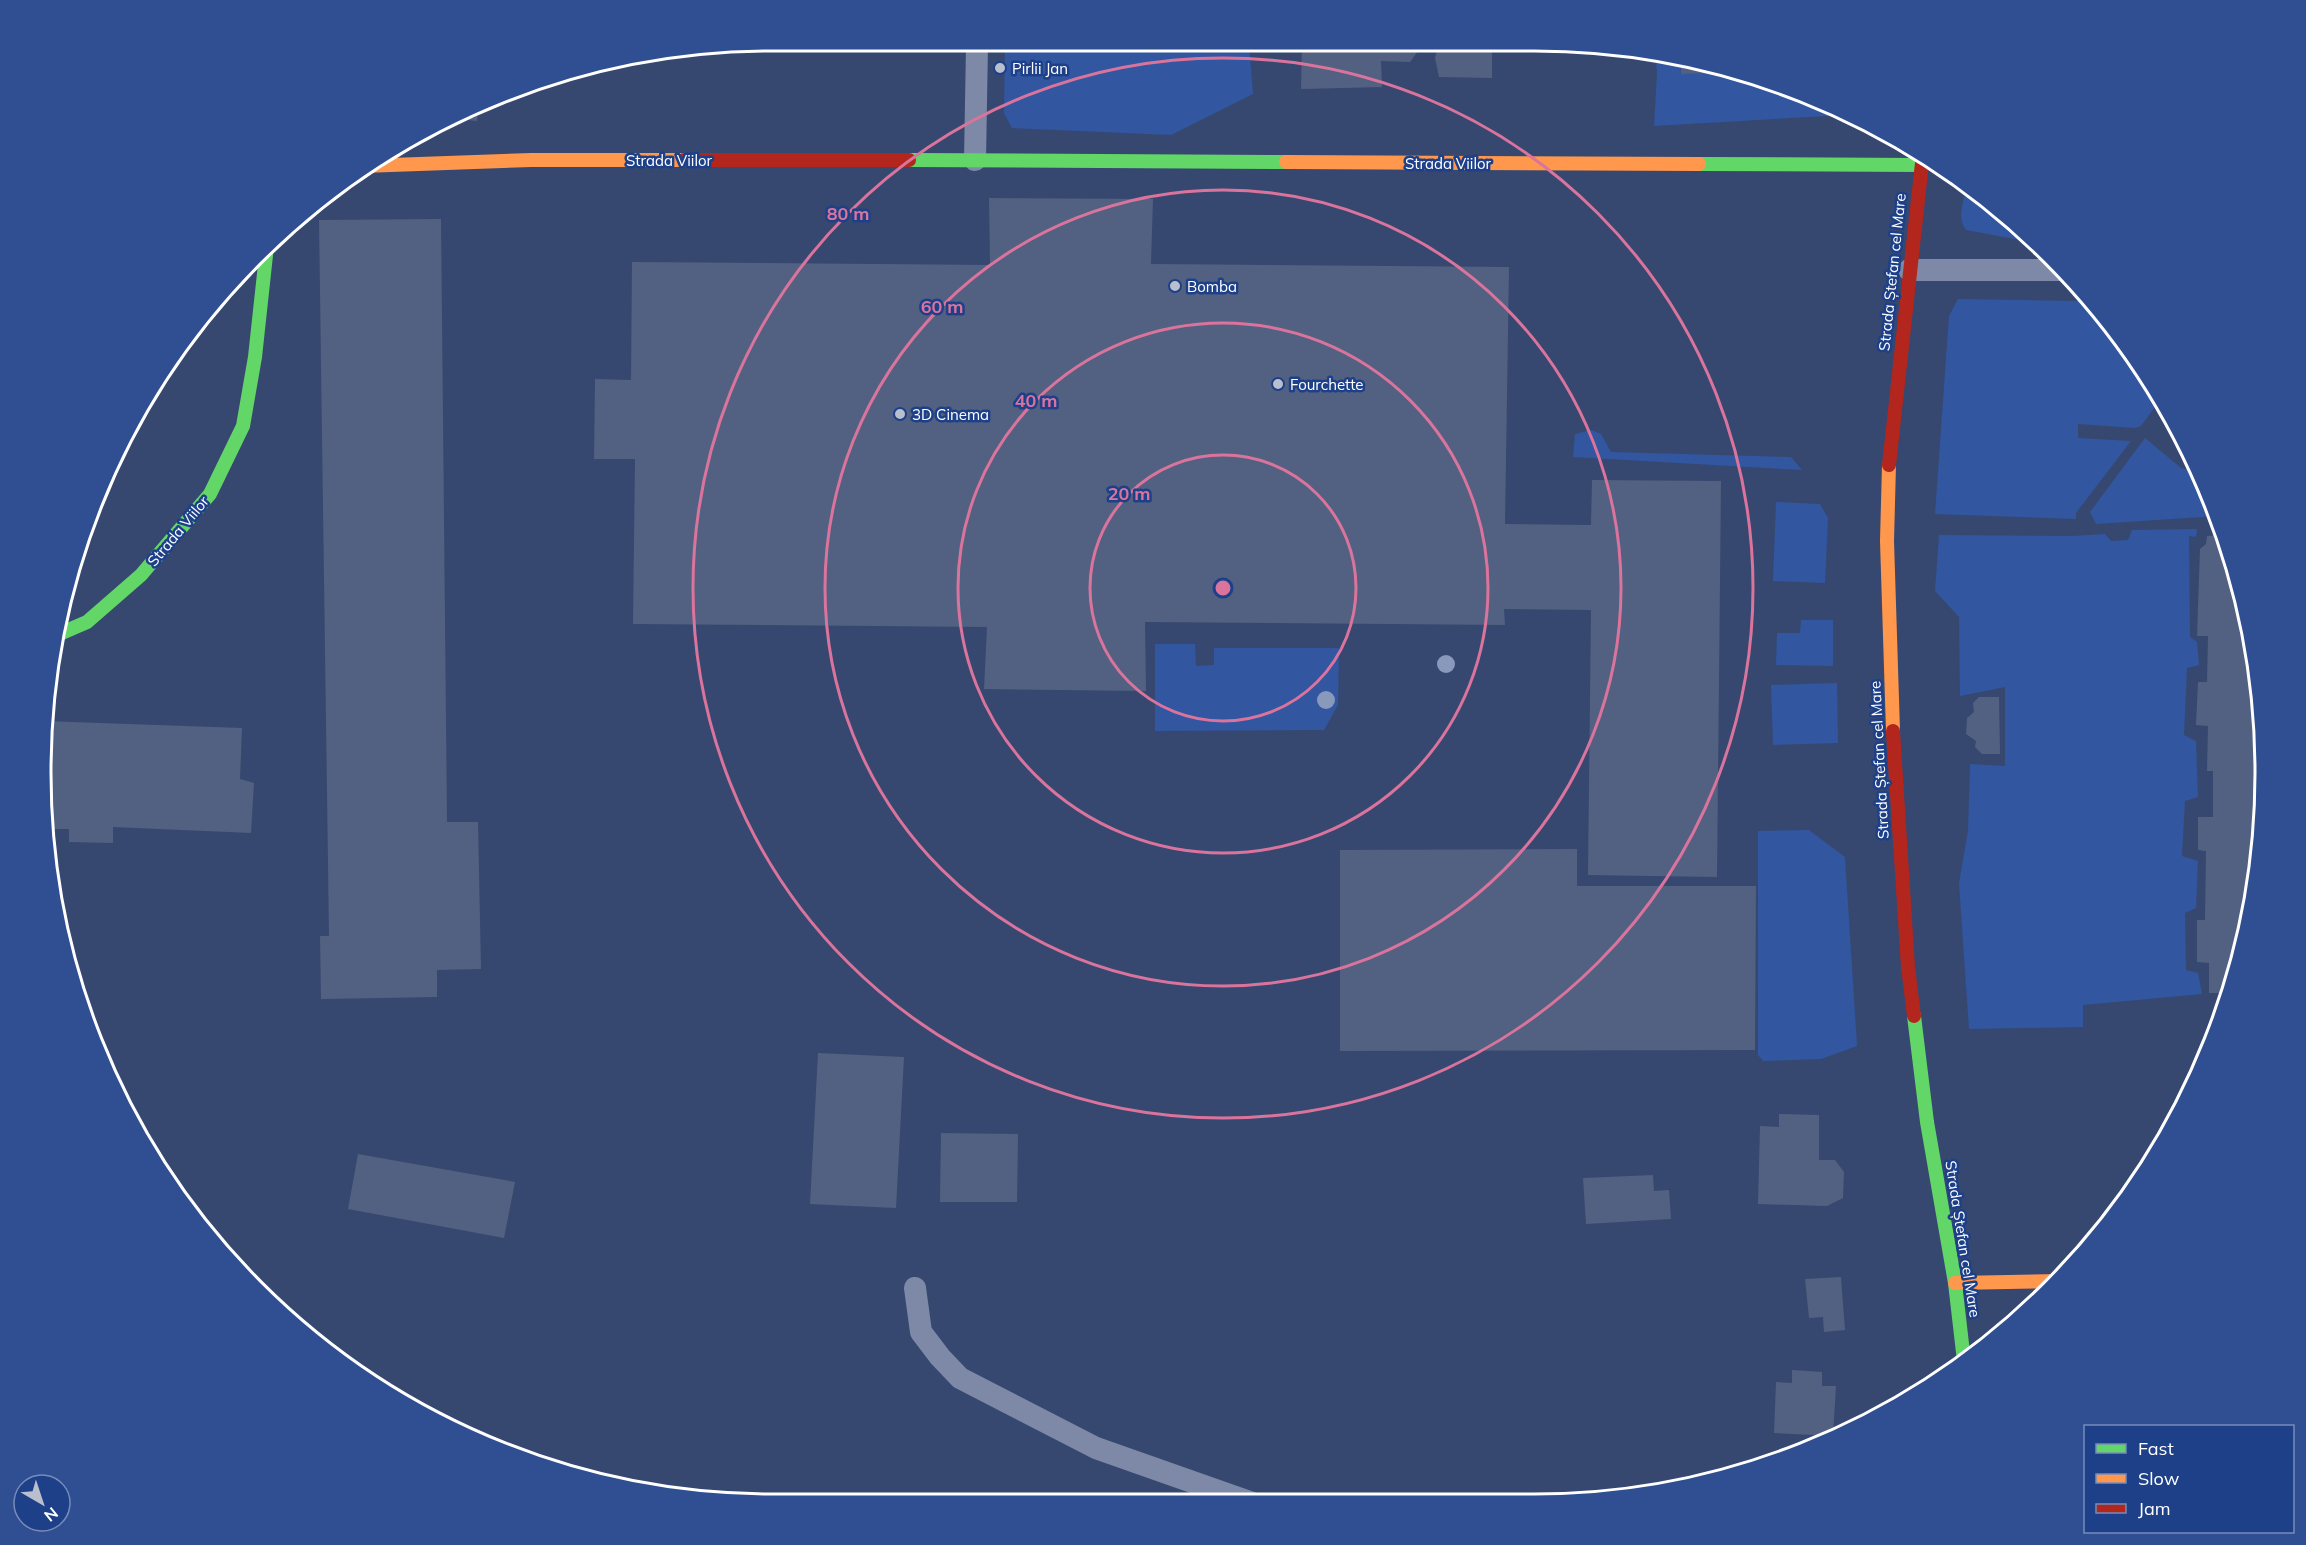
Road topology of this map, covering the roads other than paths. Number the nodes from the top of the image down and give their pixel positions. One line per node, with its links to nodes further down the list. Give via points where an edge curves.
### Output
1 (977, 51): 2 (lane)
2 (975, 160): 3 (street, Strada Viilor); 4 (street, Strada Viilor, via 531,160)
3 (1913, 160)
4 (384, 165)
5 (1921, 165): 7 (street, Strada Ștefan cel Mare)
6 (266, 259): 9 (street, Strada Viilor, via 243,426 210,494 141,575 87,622)
7 (1909, 270): 8 (lane); 11 (street, Strada Ștefan cel Mare, via 1889,454 1887,541 1894,762 1908,967 1927,1122)
8 (2051, 270)
9 (65, 631)
10 (2046, 1281): 11 (street)
11 (1955, 1283): 13 (street, Strada Ștefan cel Mare)
12 (915, 1288): 14 (lane, via 921,1332 960,1378 1096,1448)
13 (1964, 1351)
14 (1227, 1494)

